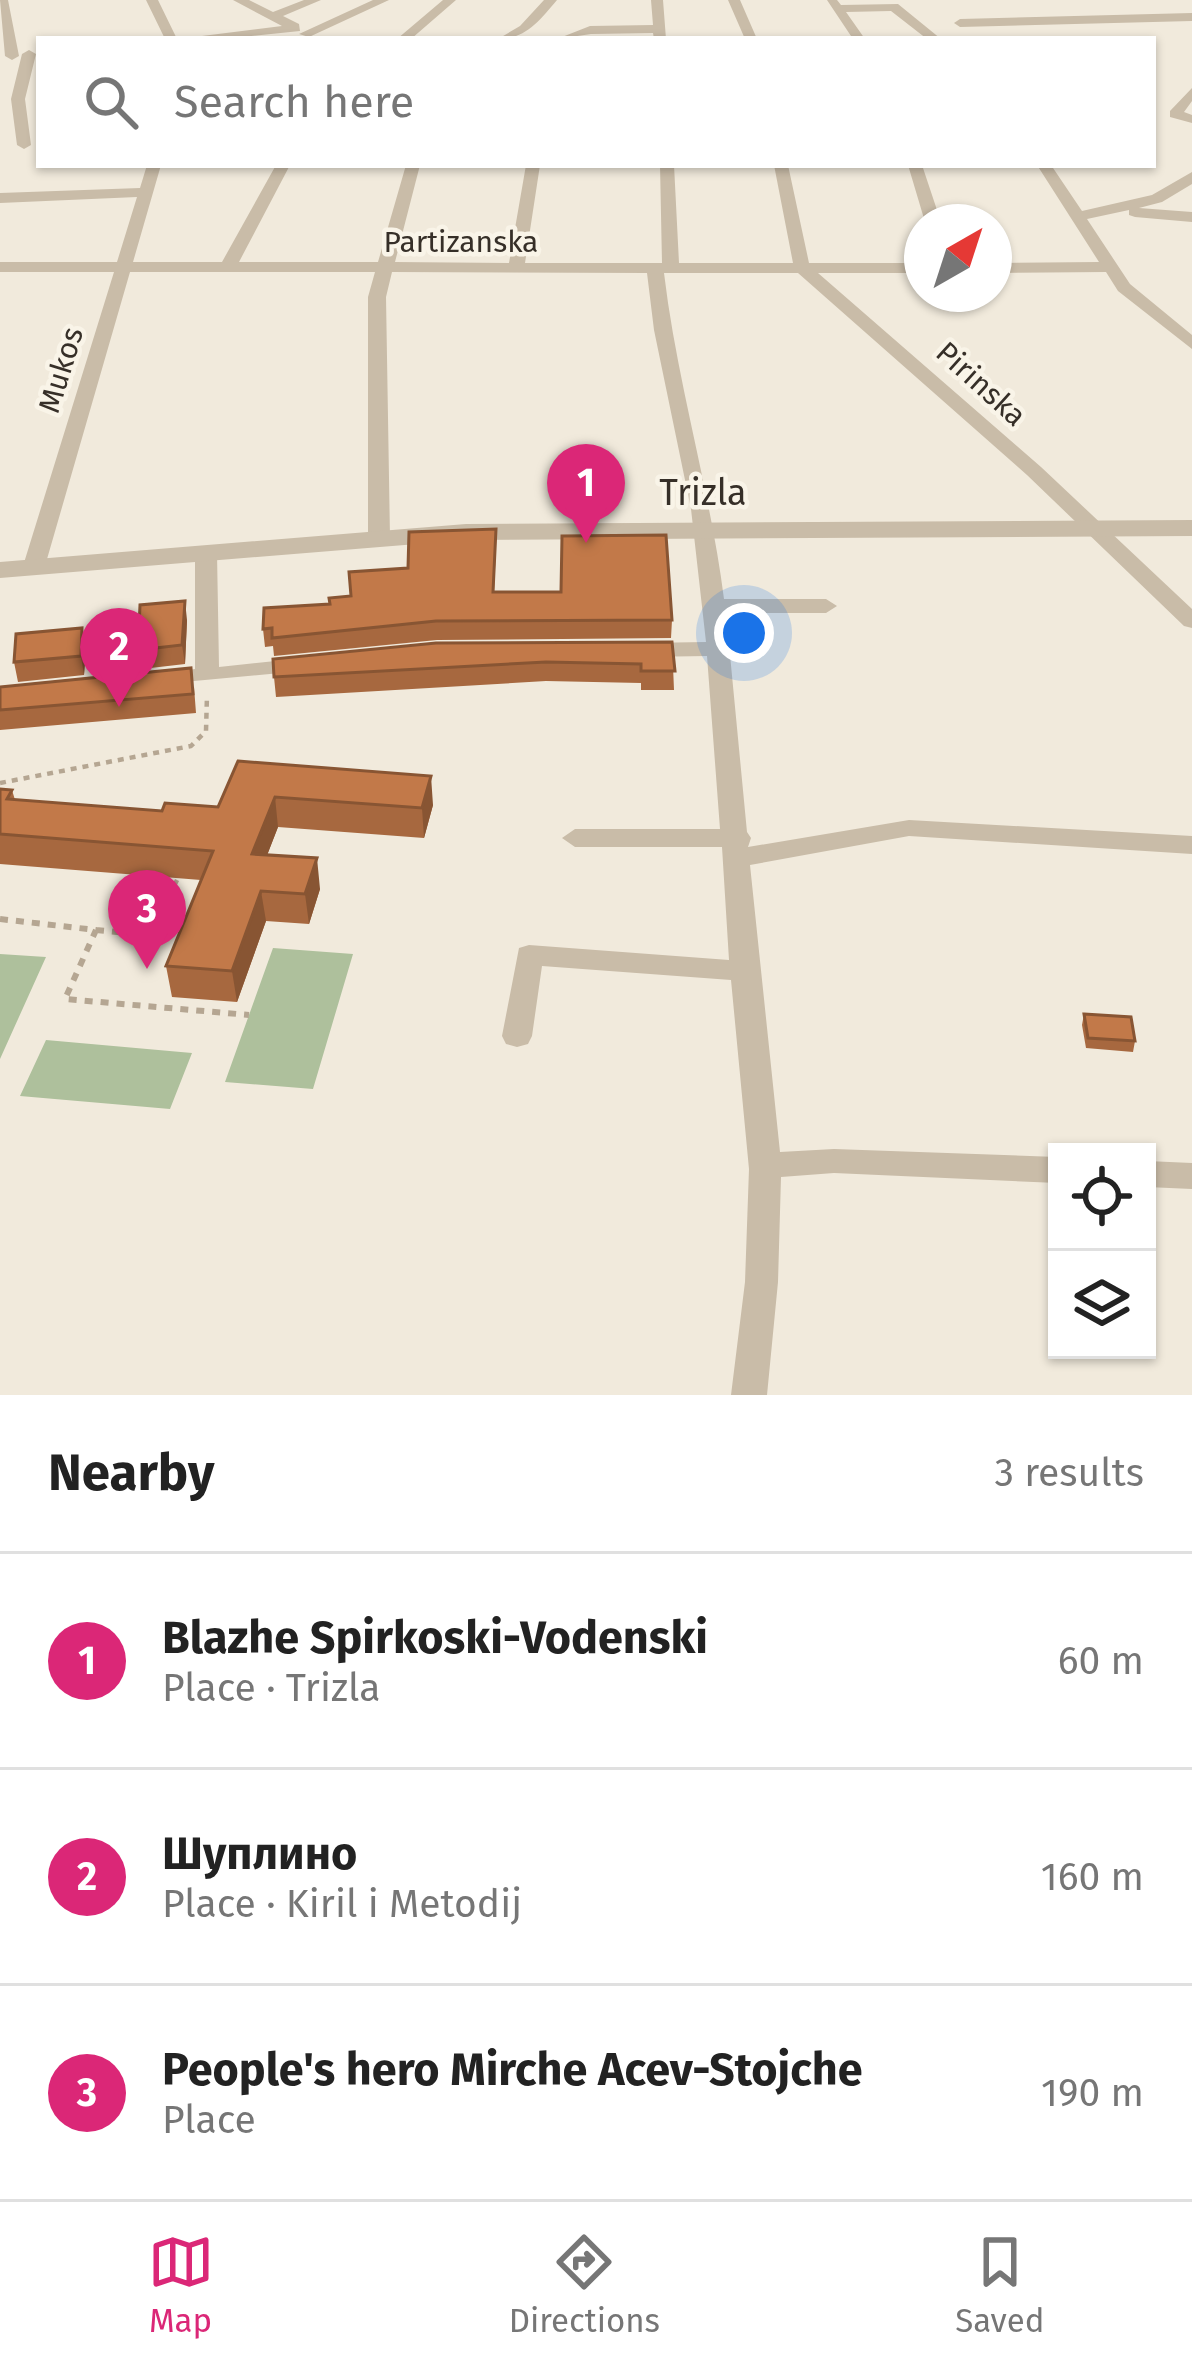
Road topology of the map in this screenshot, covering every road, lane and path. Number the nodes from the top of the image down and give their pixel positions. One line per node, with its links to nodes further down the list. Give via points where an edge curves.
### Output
1 (2, 0): 26 (street)
2 (152, 0): 16 (street)
3 (315, 0): 13 (street)
4 (383, 0): 14 (street)
5 (450, 0): 18 (street)
6 (551, 0): 19 (street)
7 (656, 0): 15 (street)
8 (734, 0): 21 (street)
9 (1081, 0): 12 (street, via 1091,10)
10 (249, 2): 13 (street)
11 (834, 5): 22 (street); 23 (street, via 894,7)
12 (1171, 11): 24 (street, via 958,17); 25 (street, via 1144,24)
13 (274, 16): 14 (street)
14 (304, 34): 17 (street)
15 (660, 34): 20 (street, via 590,29)
16 (170, 36)
17 (256, 36)
18 (407, 36)
19 (510, 36)
20 (571, 36)
21 (750, 36)
22 (857, 36)
23 (931, 36)
24 (967, 36)
25 (1143, 36)
26 (20, 55): 29 (street, via 18,99)
27 (1192, 92): 28 (street, via 1175,114)
28 (1192, 118)
29 (32, 144): 30 (street)
30 (0, 148)
31 (153, 168): 40 (street, Mukos)
32 (281, 168): 47 (street)
33 (412, 168): 53 (street)
34 (533, 168): 54 (street)
35 (667, 168): 55 (street)
36 (782, 168): 50 (street)
37 (916, 168): 42 (street)
38 (1047, 168): 45 (street)
39 (1192, 177): 43 (street)
40 (148, 192): 41 (street); 49 (street, Mukos)
41 (0, 198)
42 (927, 204)
43 (1121, 211): 44 (street); 45 (street)
44 (1192, 217)
45 (1076, 218): 48 (street)
46 (0, 267): 49 (street, Partizanska)
47 (228, 267): 49 (street, Partizanska); 53 (street, Partizanska)
48 (1108, 267): 52 (street); 56 (street)
49 (123, 268): 62 (street, Mukos)
50 (802, 268): 51 (street, Partizanska); 55 (street, Partizanska); 59 (street, Pirinska)
51 (904, 268)
52 (1012, 268)
53 (382, 269): 54 (street, Partizanska); 60 (street)
54 (516, 269): 55 (street, Partizanska)
55 (663, 269): 58 (street, via 661,339)
56 (1192, 344)
57 (1192, 528): 59 (street, Trizla)
58 (704, 529): 59 (street, Trizla); 60 (street, Trizla); 64 (street)
59 (1097, 529): 66 (street, Pirinska)
60 (379, 538): 61 (street, Trizla)
61 (206, 553): 62 (street, Trizla); 70 (street)
62 (34, 566): 63 (street, Trizla)
63 (0, 570)
64 (712, 605): 65 (street); 67 (street)
65 (826, 606)
66 (1192, 621)
67 (718, 649): 68 (street); 75 (street)
68 (621, 650)
69 (322, 663): 70 (street)
70 (207, 675): 71 (street); 72 (path, via 206,731 191,746)
71 (138, 682)
72 (0, 783)
73 (575, 838): 75 (street)
74 (1192, 845): 75 (street, via 908,828)
75 (738, 848): 79 (street)
76 (178, 878): 78 (path, via 150,935)
77 (0, 919): 78 (path)
78 (96, 930): 80 (path, via 65,999)
79 (744, 971): 81 (street, via 529,955); 82 (street)
80 (249, 1016)
81 (517, 1036)
82 (765, 1165): 83 (street); 86 (street, via 763,1298)
83 (1048, 1171)
84 (1156, 1174): 85 (street)
85 (1192, 1176)
86 (749, 1395)

